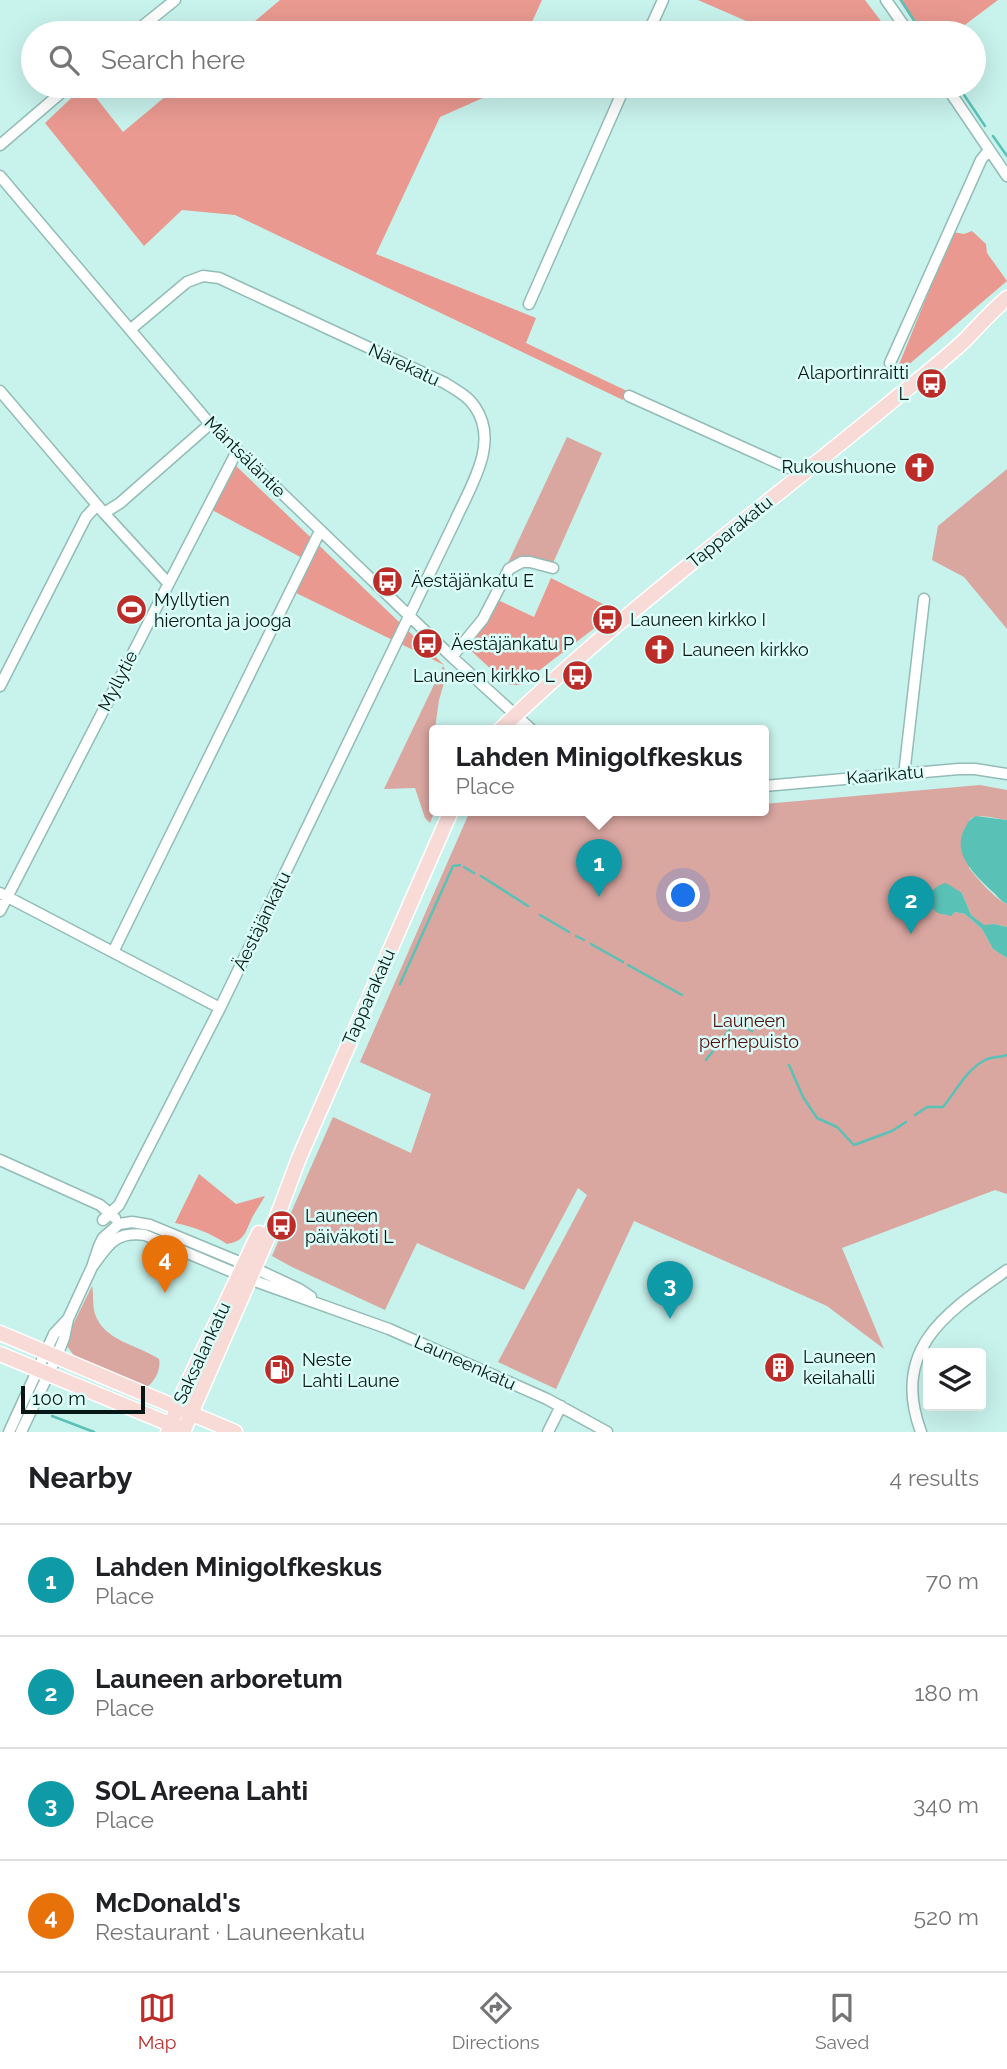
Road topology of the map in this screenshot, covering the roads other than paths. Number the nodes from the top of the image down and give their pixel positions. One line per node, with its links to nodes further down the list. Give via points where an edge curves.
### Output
1 (175, 0): 4 (street)
2 (663, 0): 5 (street)
3 (886, 0): 6 (street)
4 (149, 21)
5 (653, 21)
6 (901, 21)
7 (55, 98): 10 (street)
8 (620, 98): 15 (street)
9 (954, 98): 11 (street)
10 (0, 145)
11 (989, 150): 13 (street); 19 (street)
12 (0, 176): 17 (street, Mäntsäläntie)
13 (1007, 176)
14 (1007, 298): 18 (main road, Tapparakatu)
15 (529, 304)
16 (1007, 310): 18 (main road, Tapparakatu)
17 (131, 328): 22 (street, Mäntsäläntie); 30 (street, Närekatu, via 187,282 210,276 445,383 475,406 485,437 482,459)
18 (965, 339): 24 (main road, Tapparakatu)
19 (890, 363)
20 (0, 391): 25 (street)
21 (629, 396): 24 (street)
22 (210, 424): 23 (street, Mäntsäläntie); 25 (street, via 120,503)
23 (237, 451): 26 (street, Mäntsäläntie); 28 (street, Myllytie)
24 (802, 474): 33 (main road, Tapparakatu, via 644,602)
25 (101, 509): 28 (street); 32 (street, via 86,517)
26 (320, 531): 30 (street, Mäntsäläntie); 42 (street)
27 (553, 568): 31 (street, via 522,562 509,569 483,619)
28 (168, 583): 40 (street, Myllytie)
29 (924, 599): 37 (street)
30 (409, 615): 31 (street, Mäntsäläntie); 43 (street, Äestäjänkatu)
31 (452, 657): 33 (street, Mäntsäläntie)
32 (0, 686)
33 (515, 715): 34 (main road, Tapparakatu); 35 (street)
34 (505, 725)
35 (526, 725)
36 (1007, 774): 37 (street, Kaarikatu, via 959,769)
37 (904, 775): 38 (street, Kaarikatu)
38 (769, 786)
39 (449, 816): 48 (main road, Tapparakatu, via 288,1183 272,1206)
40 (4, 895): 41 (street, Myllytie); 42 (street)
41 (0, 911)
42 (113, 952): 43 (street)
43 (220, 1008): 45 (street, Äestäjänkatu, via 119,1205)
44 (0, 1160): 45 (street, via 100,1205)
45 (107, 1216): 46 (street)
46 (117, 1230): 48 (street, Launeenkatu, via 132,1222 150,1225); 50 (street, via 92,1267 64,1338)
47 (1007, 1269): 61 (street, via 957,1305 926,1339 912,1385)
48 (247, 1272): 53 (street, Launeenkatu); 54 (main road, Saksalankatu)
49 (0, 1333): 50 (main road)
50 (52, 1353): 52 (street); 54 (main road)
51 (0, 1354): 52 (main road)
52 (43, 1372): 55 (main road); 56 (street); 57 (street)
53 (561, 1406): 59 (street); 60 (street, Launeenkatu)
54 (183, 1411): 55 (main road, Saksalankatu); 58 (main road)
55 (179, 1430)
56 (9, 1432)
57 (21, 1432)
58 (235, 1432)
59 (548, 1432)
60 (607, 1432)
61 (921, 1432)

